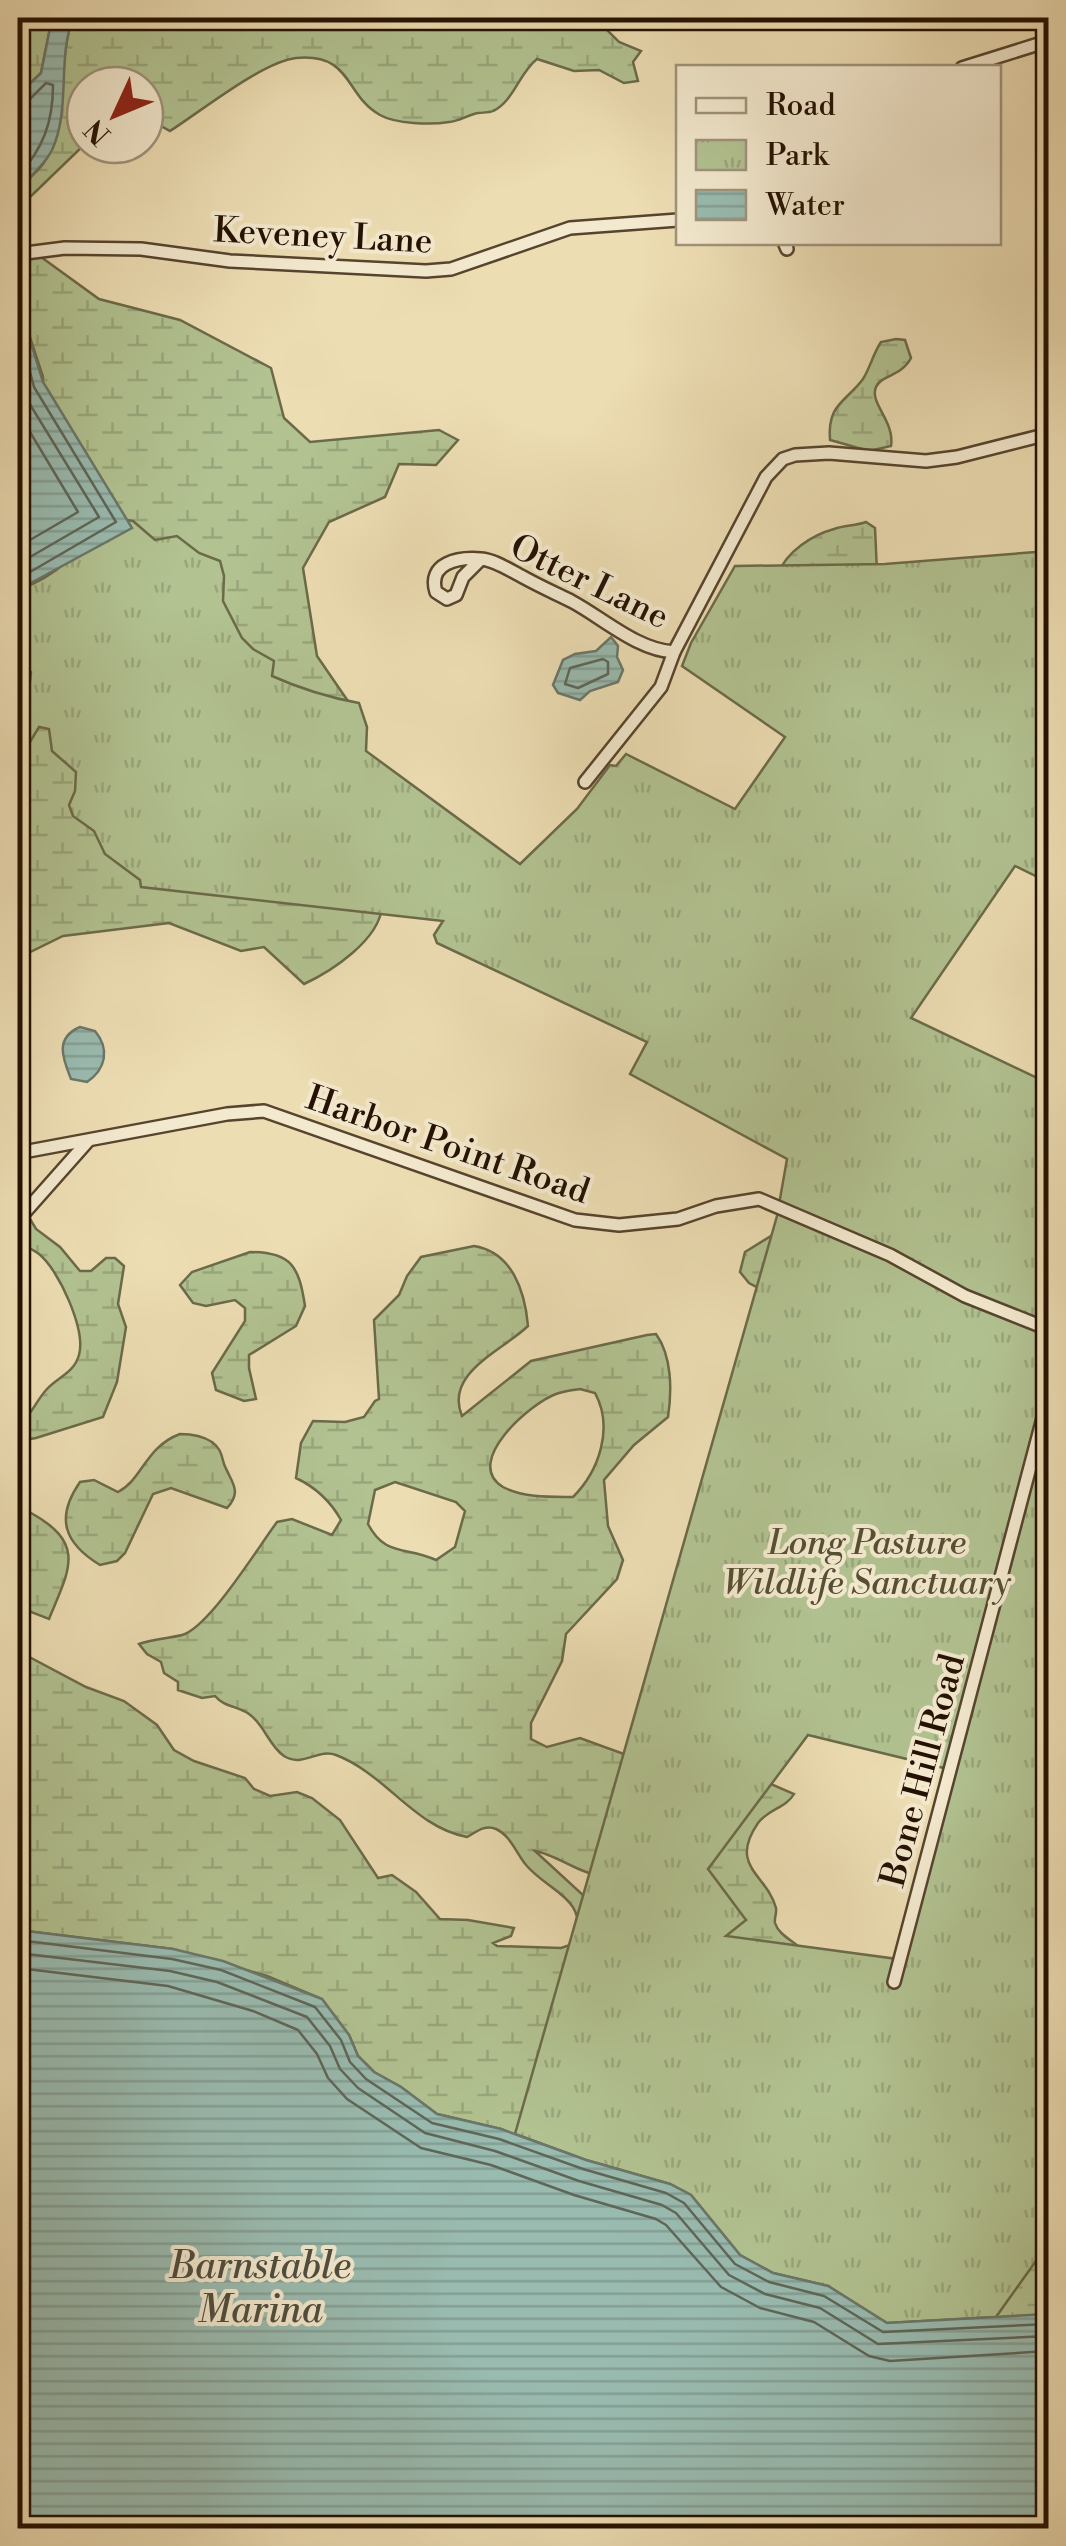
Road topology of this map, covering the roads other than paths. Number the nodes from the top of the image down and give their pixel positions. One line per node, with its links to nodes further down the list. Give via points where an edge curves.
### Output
1 (1048, 42): 2 (street)
2 (972, 65)
3 (676, 220): 4 (street, Keveney Lane, via 570,228 451,270 141,249)
4 (22, 254)
5 (1048, 434): 7 (street, via 943,460 813,452 783,459)
6 (481, 559): 7 (street, Otter Lane, via 625,634)
7 (674, 652): 8 (street, via 661,686)
8 (585, 782)
9 (88, 1141): 10 (street, Harbor Point Road); 11 (street); 12 (street, Harbor Point Road, via 264,1111 575,1220 619,1225 678,1219 759,1199)
10 (18, 1153)
11 (18, 1220)
12 (1048, 1328)
13 (1048, 1399): 14 (street, Bone Hill Road)
14 (894, 1982)

